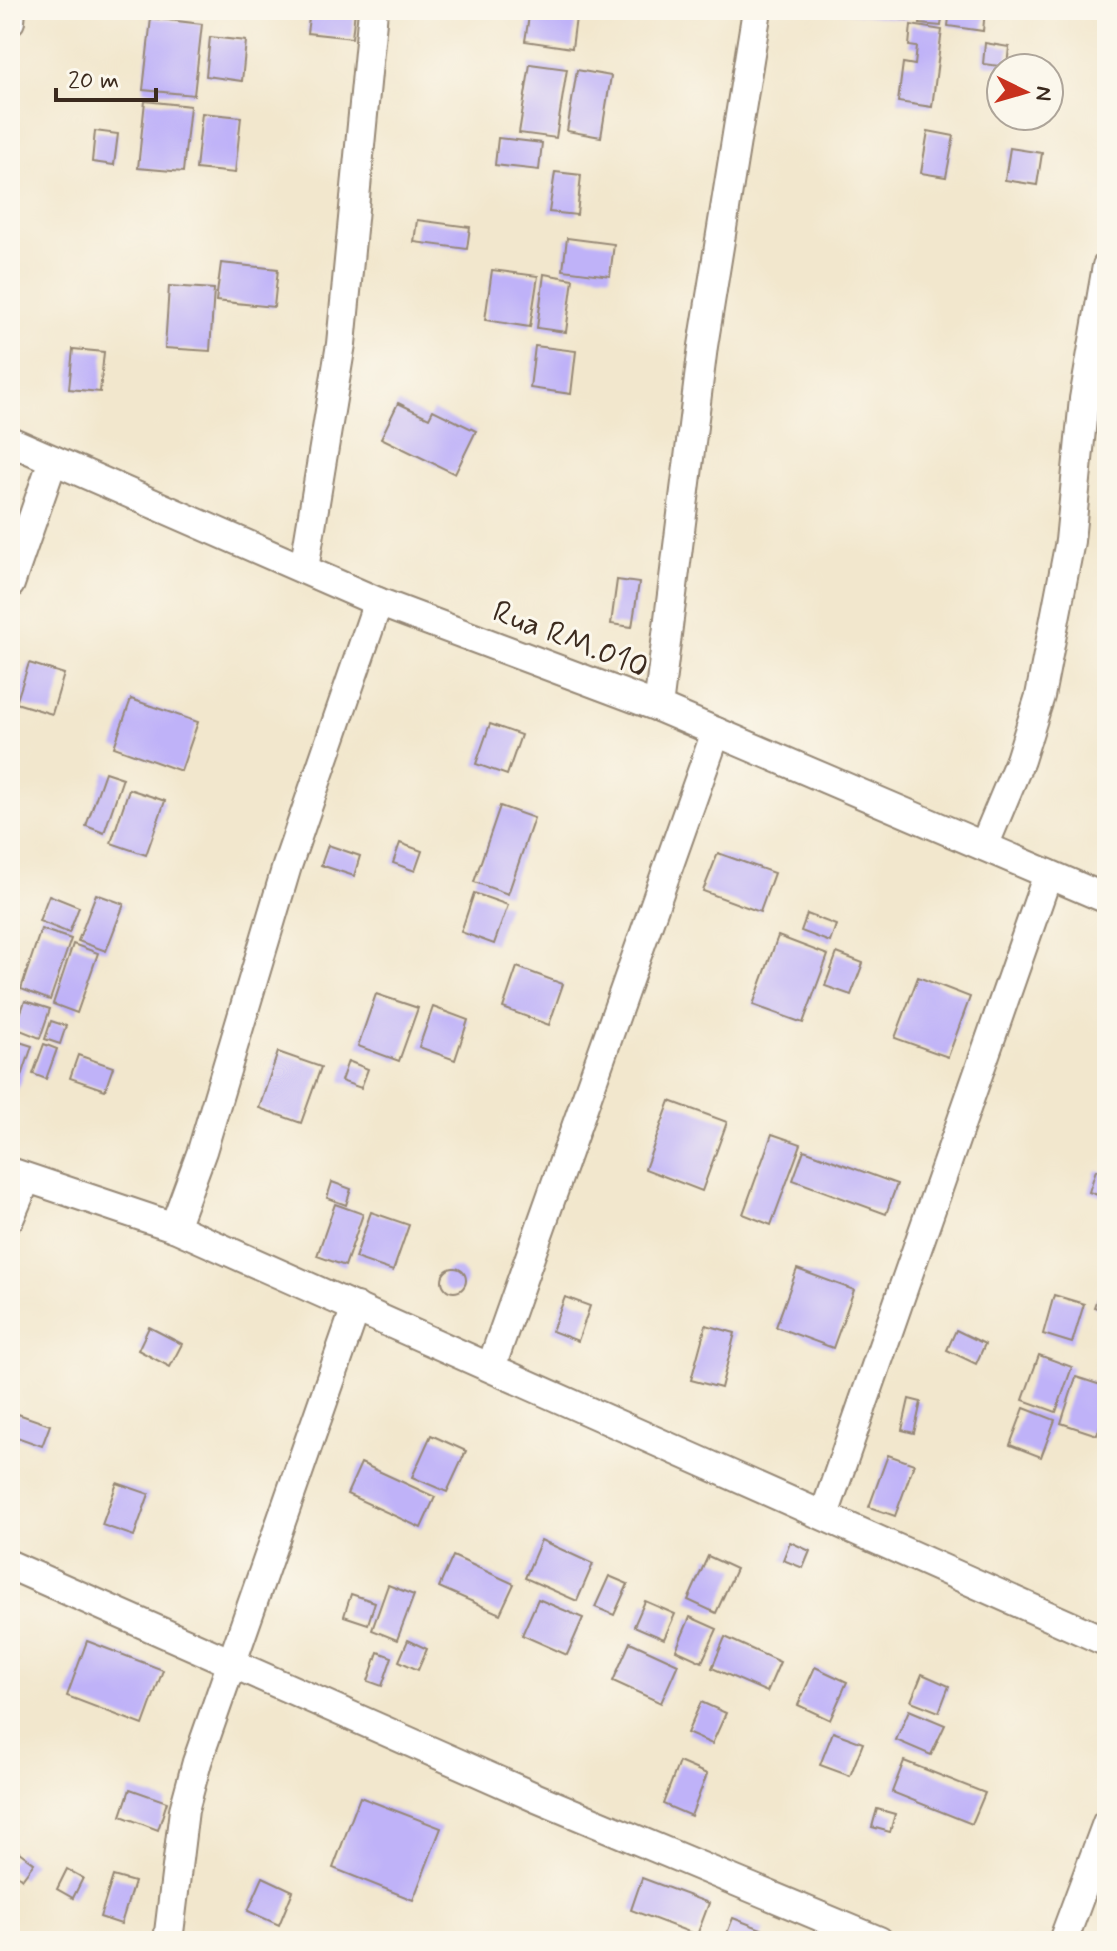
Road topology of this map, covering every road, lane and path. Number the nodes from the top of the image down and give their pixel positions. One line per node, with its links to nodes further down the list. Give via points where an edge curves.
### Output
1 (11, 10): 4 (street)
2 (373, 10): 9 (street, via 341,344)
3 (757, 10): 12 (street, via 703,346)
4 (10, 21)
5 (1107, 266): 6 (street)
6 (1096, 401): 14 (street, via 1040,696)
7 (10, 441): 8 (street, Rua RM.010)
8 (53, 460): 9 (street, Rua RM.010); 10 (street)
9 (304, 569): 11 (street, Rua RM.010)
10 (10, 584)
11 (378, 602): 12 (street, Rua RM.010); 19 (street, via 287,866 202,1151)
12 (658, 707): 13 (street, Rua RM.010)
13 (716, 732): 14 (street, Rua RM.010); 21 (street)
14 (984, 846): 15 (street, Rua RM.010)
15 (1048, 874): 16 (street, Rua RM.010); 22 (street)
16 (1107, 899)
17 (18, 1175): 18 (street); 19 (street)
18 (10, 1217)
19 (174, 1227): 20 (street)
20 (356, 1307): 21 (street); 25 (street)
21 (491, 1367): 22 (street)
22 (824, 1515): 24 (street)
23 (10, 1565): 25 (street)
24 (1107, 1642)
25 (232, 1662): 27 (street, via 184,1810); 28 (street, via 539,1799)
26 (1107, 1823): 29 (street)
27 (168, 1941)
28 (879, 1941)
29 (1063, 1941)

